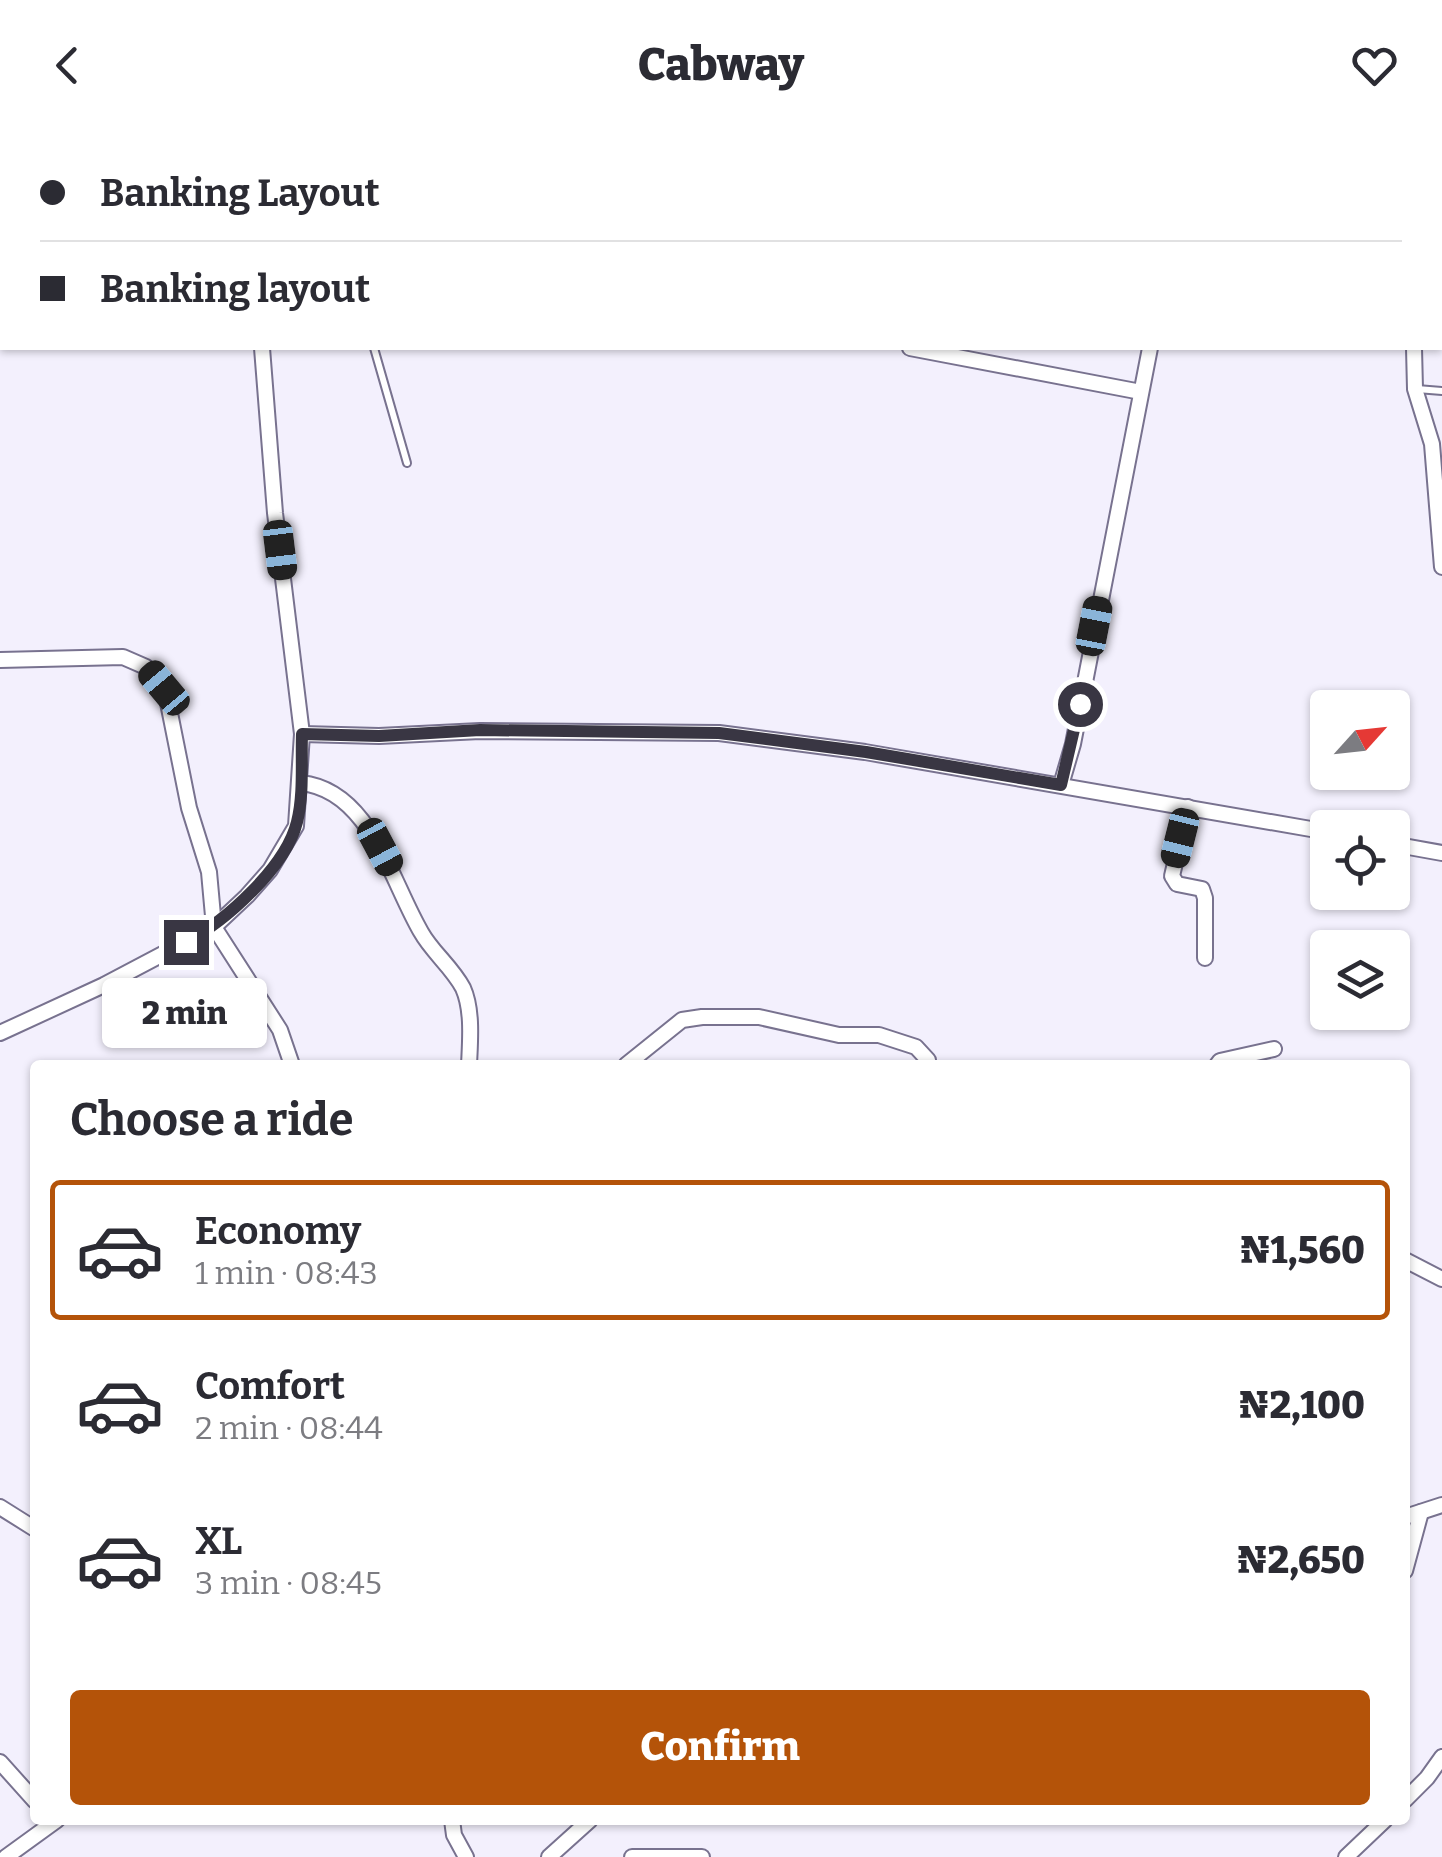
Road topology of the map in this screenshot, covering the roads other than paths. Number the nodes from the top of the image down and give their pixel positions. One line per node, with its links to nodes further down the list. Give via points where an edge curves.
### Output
1 (262, 350): 12 (street)
2 (374, 350): 9 (lane)
3 (920, 350): 8 (street)
4 (1150, 350): 8 (street)
5 (1414, 350): 6 (street)
6 (1415, 389): 7 (lane); 10 (street, via 1432,444)
7 (1442, 391)
8 (1141, 392): 14 (street)
9 (407, 462)
10 (1442, 567)
11 (0, 660): 19 (street, via 122,657 146,666 164,688 208,872)
12 (302, 734): 13 (street); 14 (street, via 719,733)
13 (301, 782): 19 (street, via 296,826 270,870); 24 (street, via 341,796 380,847 421,933 464,990)
14 (1061, 785): 15 (street)
15 (1188, 808): 16 (street); 20 (street, via 1172,876 1177,884 1202,889)
16 (1310, 829)
17 (1410, 847): 18 (street)
18 (1442, 853)
19 (214, 927): 21 (street); 23 (street, via 280,1030)
20 (1205, 958)
21 (0, 1033)
22 (1274, 1049): 27 (street)
23 (290, 1060)
24 (469, 1060)
25 (632, 1060): 26 (street, via 682,1020 702,1017 758,1017 839,1035 880,1036 916,1047)
26 (928, 1060)
27 (1224, 1060)
28 (1410, 1262): 29 (street)
29 (1442, 1278)
30 (1442, 1505): 32 (street)
31 (0, 1507): 34 (street)
32 (1422, 1512): 33 (street); 35 (street)
33 (1410, 1516)
34 (30, 1526)
35 (1410, 1554)
36 (1442, 1757): 39 (street)
37 (0, 1762): 38 (street)
38 (30, 1795)
39 (1410, 1795)
40 (49, 1825): 44 (street)
41 (453, 1825): 45 (street)
42 (584, 1825): 46 (street)
43 (1380, 1825): 49 (street)
44 (6, 1857)
45 (466, 1857)
46 (549, 1857)
47 (632, 1857): 48 (street)
48 (702, 1857)
49 (1346, 1857)

